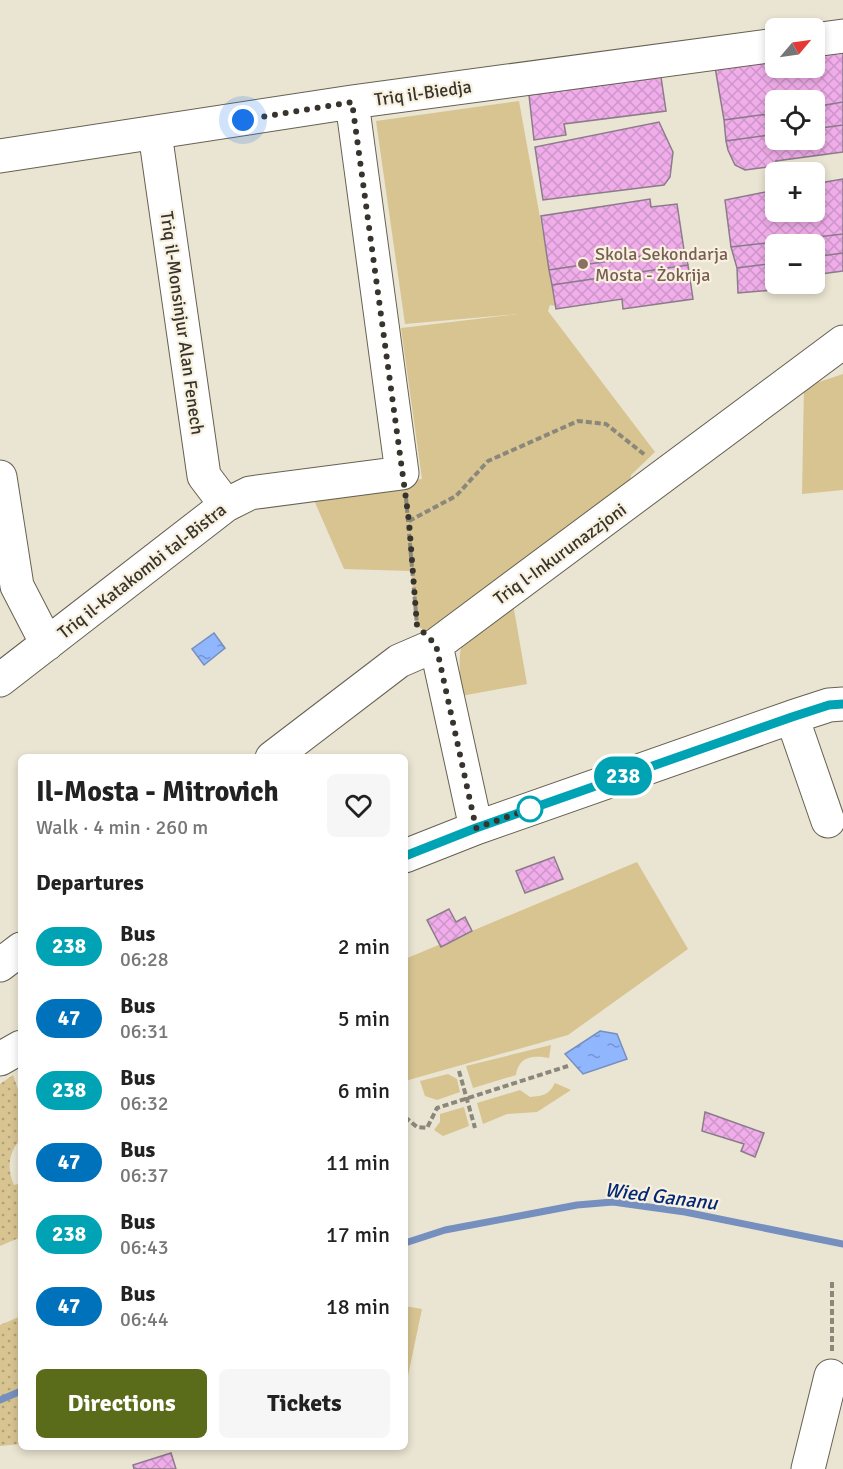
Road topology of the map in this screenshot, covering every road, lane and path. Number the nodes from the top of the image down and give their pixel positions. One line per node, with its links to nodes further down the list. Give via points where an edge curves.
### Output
1 (843, 36): 2 (street)
2 (825, 38)
3 (765, 46): 4 (street, Triq il-Biedja)
4 (352, 102): 5 (street, Triq il-Biedja); 9 (street)
5 (155, 134): 6 (street, Triq il-Biedja); 11 (street, Triq il-Monsinjur Alan Fenech, via 204,476)
6 (0, 156)
7 (843, 342): 8 (street, Triq l-Inkurunazzjoni)
8 (667, 472): 12 (path, via 606,423 578,421 488,461 456,496); 15 (street, Triq l-Inkurunazzjoni)
9 (402, 473): 11 (street, Triq il-Katakombi tal-Bistra, via 250,493); 12 (path)
10 (0, 477): 13 (street)
11 (226, 505): 14 (street, Triq il-Katakombi tal-Bistra)
12 (409, 521): 15 (path, via 417,626)
13 (9, 580): 14 (street)
14 (47, 644): 16 (street, Triq il-Katakombi tal-Bistra)
15 (436, 645): 19 (street, Triq l-Inkurunazzjoni, via 399,661); 21 (street)
16 (0, 680)
17 (843, 704): 18 (street)
18 (792, 717): 20 (street); 21 (street)
19 (277, 754)
20 (828, 821)
21 (476, 828): 22 (street)
22 (408, 855)
23 (18, 951): 24 (street)
24 (0, 965)
25 (568, 1066): 27 (path)
26 (459, 1071): 27 (path)
27 (466, 1098): 28 (path, via 437,1108 427,1128 417,1127); 29 (path)
28 (408, 1120)
29 (475, 1128)
30 (832, 1279): 31 (path)
31 (831, 1376): 32 (street)
32 (808, 1469)

